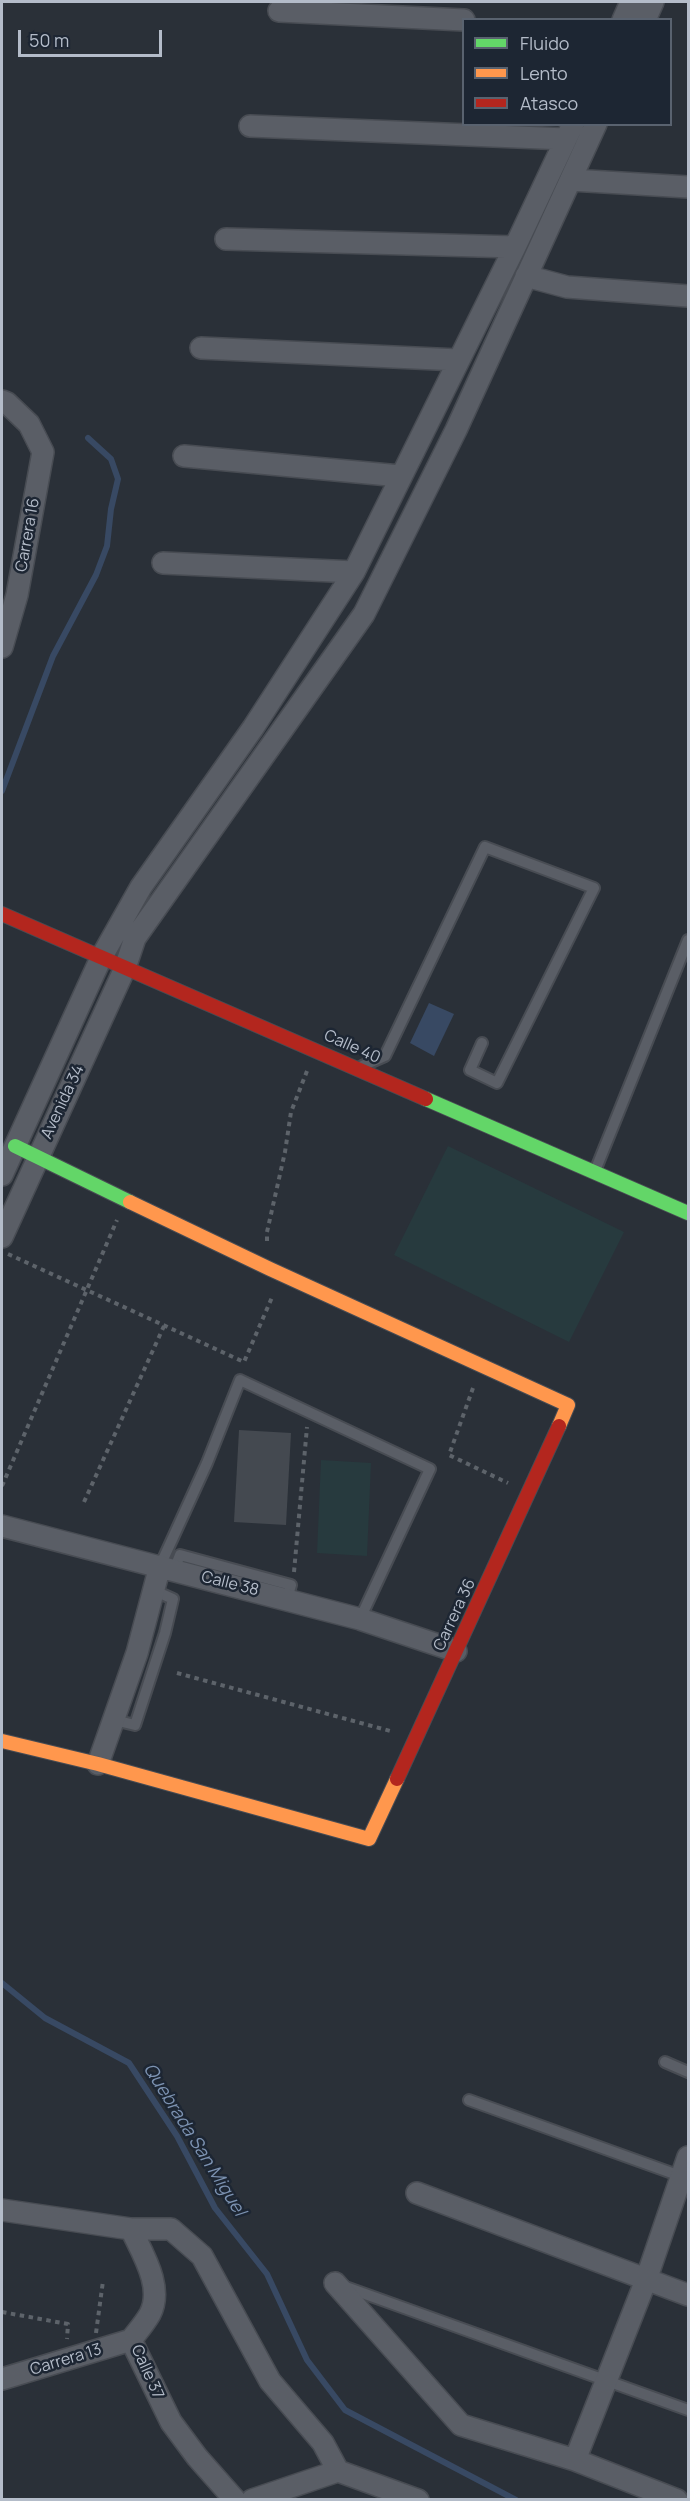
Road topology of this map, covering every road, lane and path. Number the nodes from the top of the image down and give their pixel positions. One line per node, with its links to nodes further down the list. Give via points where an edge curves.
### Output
1 (631, 2): 4 (street)
2 (653, 2): 5 (street)
3 (279, 11): 6 (street)
4 (624, 18)
5 (646, 18)
6 (462, 20)
7 (250, 126): 9 (street)
8 (595, 126): 10 (street, Avenida 34)
9 (570, 132): 13 (street, Avenida 34)
10 (571, 180): 11 (street); 14 (street, Avenida 34)
11 (688, 187)
12 (226, 240): 13 (street)
13 (515, 247): 17 (street, Avenida 34)
14 (526, 276): 15 (street, via 577,288); 28 (street, Avenida 34, via 456,430 364,614 135,938)
15 (688, 296)
16 (201, 348): 17 (street)
17 (458, 360): 20 (street, Avenida 34)
18 (2, 401): 23 (street, Carrera 16, via 29,424 43,452)
19 (184, 456): 20 (street)
20 (400, 476): 22 (street, Avenida 34)
21 (163, 562): 22 (street)
22 (354, 572): 27 (street, Avenida 34, via 253,728 141,887)
23 (10, 591): 24 (street, Carrera 16)
24 (2, 647)
25 (2, 914): 27 (street, Calle 40)
26 (688, 940): 38 (lane)
27 (92, 968): 28 (street, Calle 40); 28 (street, Calle 40); 35 (street, Avenida 34)
28 (123, 981): 30 (street, Calle 40); 37 (street, Avenida 34)
29 (482, 1043): 32 (lane, via 470,1070 497,1083 594,888 484,847 385,1056)
30 (316, 1049): 31 (street); 32 (street, Calle 40)
31 (308, 1067): 43 (path, via 291,1112 267,1232)
32 (358, 1068): 33 (street); 34 (street, Calle 40)
33 (350, 1086)
34 (512, 1135): 36 (street); 38 (street, Calle 40)
35 (15, 1146): 37 (street); 39 (street, Avenida 34)
36 (505, 1153)
37 (37, 1159): 42 (street, Avenida 34); 43 (street)
38 (595, 1172): 41 (street, Calle 40)
39 (2, 1175)
40 (121, 1211): 44 (path)
41 (688, 1213)
42 (3, 1245): 44 (path)
43 (270, 1269): 56 (street, Carrera 36, via 568,1404)
44 (87, 1290): 46 (path); 50 (path)
45 (274, 1294): 46 (path, via 244,1362)
46 (164, 1326): 51 (path)
47 (473, 1387): 49 (path, via 449,1455)
48 (307, 1426): 54 (path)
49 (509, 1484)
50 (2, 1486)
51 (84, 1502)
52 (2, 1526): 53 (street, Calle 38)
53 (167, 1568): 55 (street, Calle 38); 55 (lane, via 240,1380 430,1469); 60 (street, via 153,1590 137,1653)
54 (293, 1575)
55 (360, 1619): 56 (street, Calle 38)
56 (456, 1652): 60 (street, Carrera 36, via 369,1839)
57 (177, 1673): 58 (path)
58 (395, 1733)
59 (2, 1741): 60 (street)
60 (98, 1764)
61 (665, 2062): 62 (lane)
62 (688, 2072)
63 (469, 2100): 64 (lane)
64 (686, 2171): 68 (street)
65 (417, 2193): 68 (street)
66 (2, 2210): 67 (street)
67 (131, 2229): 74 (street, Calle 37, via 152,2274 154,2294 151,2312); 80 (street, via 171,2229 202,2256 270,2381 323,2443)
68 (646, 2280): 71 (street); 77 (street)
69 (103, 2281): 73 (path)
70 (334, 2283): 77 (lane); 79 (street, via 461,2426)
71 (688, 2295)
72 (2, 2312): 75 (path, via 68,2324)
73 (96, 2335)
74 (131, 2340): 76 (street, Carrera 13); 82 (street, Calle 37, via 171,2422)
75 (67, 2341)
76 (2, 2379)
77 (607, 2379): 78 (lane); 79 (street)
78 (688, 2410)
79 (575, 2460): 85 (street)
80 (338, 2472): 81 (street); 84 (street)
81 (288, 2494): 83 (street)
82 (236, 2499)
83 (252, 2499)
84 (418, 2499)
85 (677, 2499)

